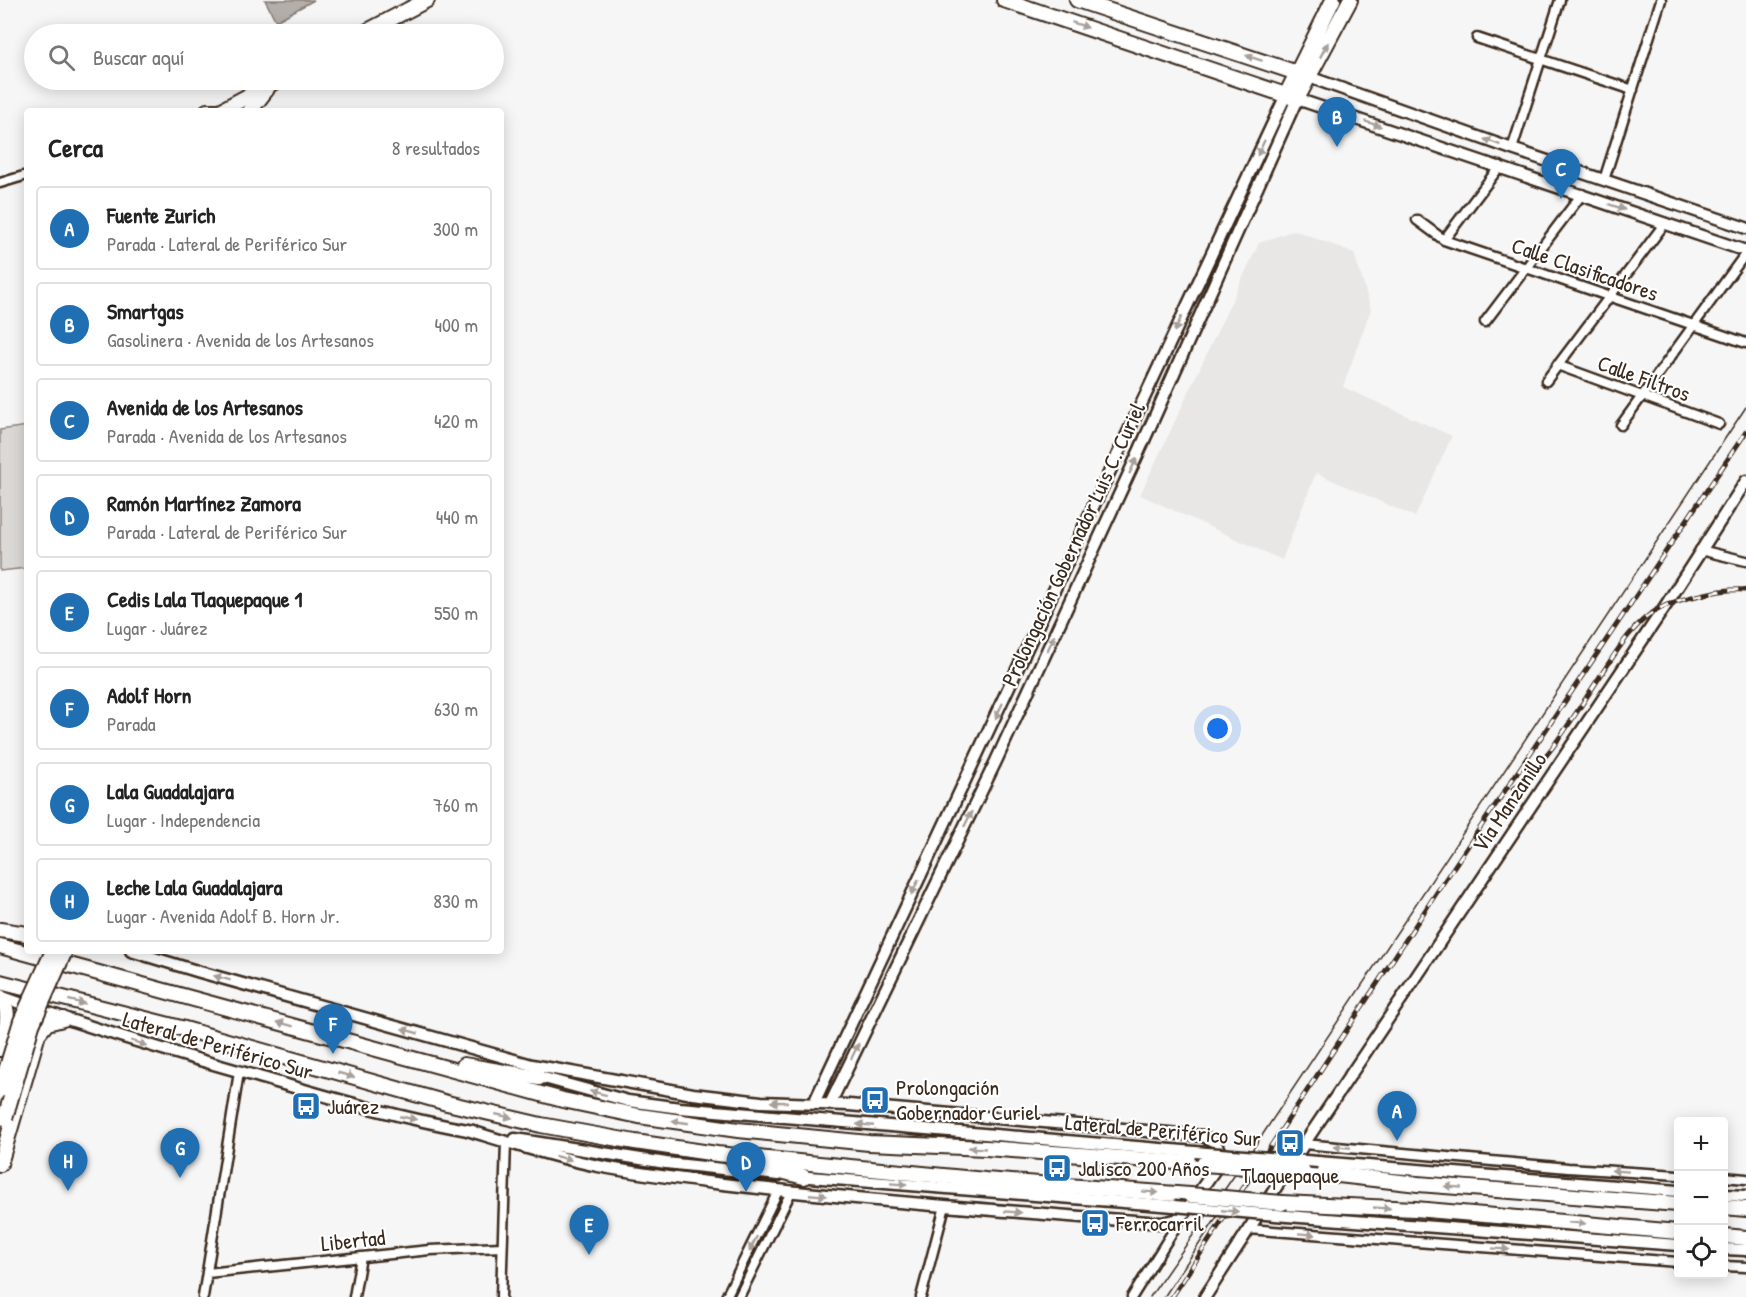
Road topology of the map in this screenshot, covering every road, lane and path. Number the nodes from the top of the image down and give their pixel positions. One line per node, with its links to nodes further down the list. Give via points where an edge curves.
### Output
1 (427, 0): 8 (main road)
2 (1004, 0): 15 (main road, one-way to 15)
3 (1077, 0): 11 (main road, one-way to 3)
4 (1333, 0): 11 (main road, Prolongación Gobernador Luis C. Curiel)
5 (1350, 0): 11 (main road, Prolongación Gobernador Luis C. Curiel, one-way to 5)
6 (1560, 0): 10 (street)
7 (1661, 0): 14 (street)
8 (381, 24)
9 (1477, 38): 10 (street)
10 (1541, 59): 14 (street); 18 (street)
11 (1303, 74): 15 (main road, Prolongación Gobernador Luis C. Curiel); 18 (street, one-way to 11)
12 (259, 90): 16 (main road)
13 (268, 90): 17 (main road)
14 (1633, 90): 22 (street)
15 (1292, 97): 19 (street, one-way to 19); 65 (street, Prolongación Gobernador Luis C. Curiel, one-way to 65); 66 (street, Prolongación Gobernador Luis C. Curiel, one-way to 15, via 1137,456)
16 (228, 108)
17 (252, 108)
18 (1512, 149): 20 (street)
19 (1500, 166): 24 (street); 31 (street)
20 (1566, 167): 22 (street); 24 (street)
21 (24, 176): 23 (street)
22 (1604, 180): 26 (street)
23 (0, 183)
24 (1559, 186): 25 (street)
25 (1582, 194): 28 (street, one-way to 28); 33 (street)
26 (1700, 213): 29 (street); 30 (street)
27 (1417, 220): 31 (street, Calle Clasificadores)
28 (1665, 223): 30 (street); 34 (street)
29 (1746, 228)
30 (1691, 232): 32 (street)
31 (1444, 240): 33 (street, Calle Clasificadores)
32 (1746, 252): 36 (street)
33 (1526, 268): 34 (street, Calle Clasificadores); 35 (street)
34 (1609, 297): 36 (street, Calle Clasificadores); 38 (street)
35 (1485, 322)
36 (1693, 325): 37 (street, Calle Clasificadores); 40 (street)
37 (1746, 343)
38 (1557, 366): 39 (street); 40 (street, Calle Filtros)
39 (1546, 381)
40 (1642, 396): 41 (street, Calle Filtros); 42 (street)
41 (1719, 424)
42 (1621, 425)
43 (1746, 481): 44 (street, Via Manzanillo)
44 (1700, 550): 45 (street); 71 (street, Via Manzanillo)
45 (1746, 561)
46 (0, 930): 47 (main road)
47 (24, 934)
48 (0, 946): 49 (main road, one-way to 48)
49 (24, 953)
50 (29, 954): 59 (main road, one-way to 50)
51 (51, 954): 63 (main road, bridge, via 15,1037)
52 (64, 954): 69 (main road, bridge, via 32,1025)
53 (140, 954): 57 (street, one-way to 53)
54 (0, 982): 72 (main road, one-way to 72, via 447,1103 541,1125)
55 (0, 997): 56 (street, Lateral de Periférico Sur); 58 (main road, via 8,1014)
56 (63, 1019): 60 (main road, via 42,1028); 61 (street, Lateral de Periférico Sur, one-way to 61)
57 (466, 1047): 62 (street, Lateral de Periférico Sur); 65 (street, one-way to 57, via 693,1094 532,1065)
58 (0, 1050): 60 (main road, via 10,1041 20,1041 26,1044)
59 (382, 1050): 62 (main road); 73 (main road, one-way to 59, via 869,1143 720,1128 563,1100)
60 (30, 1059): 67 (main road)
61 (239, 1072): 68 (street, Lateral de Periférico Sur, one-way to 68, via 397,1116); 102 (street)
62 (539, 1078): 73 (street, Lateral de Periférico Sur, one-way to 62, via 680,1108 628,1101)
63 (0, 1090)
64 (0, 1101): 67 (main road)
65 (814, 1103): 66 (street)
66 (830, 1104): 89 (street, via 1203,1136 1215,1142 1221,1161)
67 (17, 1106): 74 (main road)
68 (467, 1130): 70 (street); 76 (street, via 666,1163)
69 (0, 1134)
70 (506, 1142): 79 (street, one-way to 79, via 598,1166); 95 (street)
71 (1304, 1144): 75 (street, one-way to 71); 90 (street, Via Manzanillo)
72 (717, 1154): 76 (main road); 87 (main road, one-way to 87, bridge, via 1190,1196)
73 (1199, 1158): 80 (street, Lateral de Periférico Sur, bridge, via 1318,1162); 84 (main road, one-way to 73, bridge, via 1430,1185)
74 (0, 1164)
75 (1674, 1175)
76 (804, 1177): 87 (street, one-way to 87, bridge, via 1174,1206)
77 (1728, 1177): 78 (street)
78 (1746, 1179)
79 (778, 1191): 81 (street); 106 (street, one-way to 106)
80 (1674, 1191)
81 (791, 1192): 85 (street, one-way to 85); 107 (street)
82 (1728, 1195): 83 (street)
83 (1746, 1196)
84 (1674, 1204)
85 (945, 1206): 89 (street, one-way to 89, via 1161,1223 1176,1220); 108 (street)
86 (1728, 1207): 88 (main road)
87 (1284, 1209): 91 (main road, one-way to 91, via 1415,1209); 94 (street)
88 (1746, 1209)
89 (1185, 1212): 109 (street)
90 (1248, 1230): 99 (street, one-way to 99); 110 (street, Via Manzanillo)
91 (1674, 1232)
92 (1728, 1236): 93 (main road)
93 (1746, 1238)
94 (1674, 1245)
95 (502, 1247): 98 (street, Libertad); 105 (street)
96 (1728, 1249): 97 (street)
97 (1746, 1250)
98 (361, 1257): 102 (street, Libertad); 104 (street)
99 (1674, 1262)
100 (1728, 1266): 101 (street)
101 (1746, 1268)
102 (207, 1274): 103 (street)
103 (203, 1297)
104 (354, 1297)
105 (501, 1297)
106 (726, 1297)
107 (739, 1297)
108 (921, 1297)
109 (1132, 1297)
110 (1205, 1297)

